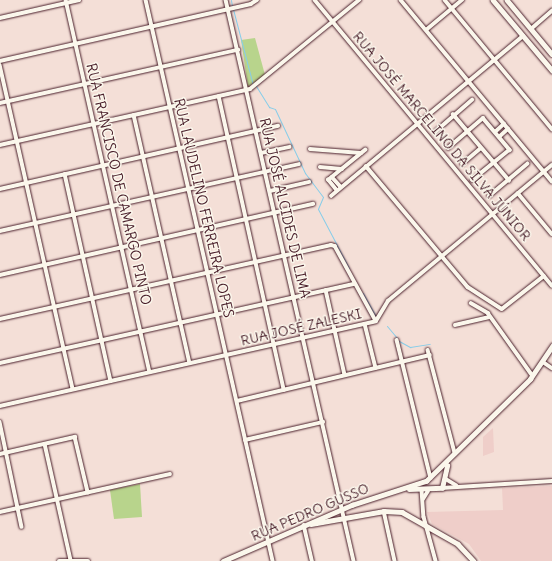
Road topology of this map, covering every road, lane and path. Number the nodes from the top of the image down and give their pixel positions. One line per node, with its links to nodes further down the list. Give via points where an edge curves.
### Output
1 (79, 0): 12 (street)
2 (146, 0): 18 (street, RUA LAUDELINO FERREIRA LOPES)
3 (226, 0): 13 (street, RUA JOSÉ ALCIDES DE LIMA)
4 (257, 0): 13 (street)
5 (315, 0): 17 (street, RUA JOSÉ MARCELINO DA SILVA JÚNIOR)
6 (358, 0): 17 (street)
7 (401, 0): 20 (street)
8 (445, 0): 14 (street)
9 (462, 0): 14 (street)
10 (493, 0): 21 (main road)
11 (507, 0): 19 (main road)
12 (66, 1): 16 (street); 22 (street, RUA FRANCISCO DE CAMARGO PINTO)
13 (230, 9): 18 (street); 23 (street, RUA JOSÉ ALCIDES DE LIMA)
14 (452, 9): 20 (street); 25 (street)
15 (552, 11): 19 (street)
16 (0, 18)
17 (333, 22): 32 (street, via 259,84); 41 (street, RUA JOSÉ MARCELINO DA SILVA JÚNIOR)
18 (152, 27): 22 (street); 28 (street, RUA LAUDELINO FERREIRA LOPES)
19 (531, 29): 24 (main road)
20 (426, 30): 30 (street)
21 (523, 36): 25 (street); 29 (main road)
22 (76, 44): 26 (street); 31 (street, RUA FRANCISCO DE CAMARGO PINTO)
23 (238, 50): 28 (street); 32 (street, RUA JOSÉ ALCIDES DE LIMA)
24 (552, 54)
25 (494, 60): 30 (street); 45 (street)
26 (0, 61)
27 (0, 65): 35 (street)
28 (161, 67): 31 (street); 37 (street, RUA LAUDELINO FERREIRA LOPES)
29 (552, 70)
30 (468, 81): 41 (street); 42 (street)
31 (85, 84): 35 (street); 40 (street, RUA FRANCISCO DE CAMARGO PINTO)
32 (247, 90): 33 (street); 46 (street, RUA JOSÉ ALCIDES DE LIMA)
33 (219, 96): 37 (street); 50 (street)
34 (472, 100): 38 (street)
35 (8, 101): 36 (street); 52 (street)
36 (0, 103)
37 (170, 107): 39 (street); 55 (street, RUA LAUDELINO FERREIRA LOPES)
38 (453, 114): 47 (street); 48 (street)
39 (134, 115): 40 (street); 62 (street)
40 (94, 124): 52 (street); 68 (street, RUA FRANCISCO DE CAMARGO PINTO)
41 (417, 124): 69 (street); 94 (street, RUA JOSÉ MARCELINO DA SILVA JÚNIOR)
42 (504, 124): 44 (street); 49 (street)
43 (278, 126): 46 (street)
44 (508, 129): 51 (street); 73 (street)
45 (552, 129)
46 (256, 131): 50 (street); 60 (street, RUA JOSÉ ALCIDES DE LIMA)
47 (466, 131): 49 (street, via 483,118); 56 (street); 58 (street)
48 (435, 132)
49 (495, 132): 51 (street)
50 (228, 137): 55 (street); 76 (street)
51 (499, 137): 66 (street, via 510,150)
52 (17, 141): 53 (street); 81 (street)
53 (0, 145)
54 (289, 147): 60 (street)
55 (179, 148): 62 (street); 84 (street, RUA LAUDELINO FERREIRA LOPES)
56 (448, 148)
57 (310, 149): 61 (street)
58 (480, 149): 64 (street); 66 (street)
59 (365, 150): 61 (street)
60 (261, 153): 72 (street, RUA JOSÉ ALCIDES DE LIMA)
61 (361, 153): 71 (street)
62 (144, 156): 68 (street); 90 (street)
63 (299, 164): 72 (street)
64 (462, 164)
65 (526, 164): 78 (street)
66 (494, 165): 77 (street); 78 (street)
67 (552, 165): 73 (street, RUA JOSÉ ZALESKI)
68 (103, 166): 74 (street); 92 (street, RUA FRANCISCO DE CAMARGO PINTO)
69 (366, 166): 82 (street); 105 (street)
70 (320, 167): 71 (street)
71 (342, 169): 75 (street)
72 (266, 172): 76 (street); 85 (street, RUA JOSÉ ALCIDES DE LIMA)
73 (544, 172): 79 (street); 87 (street, RUA JOSÉ ZALESKI)
74 (65, 174): 81 (street); 95 (street)
75 (332, 177): 82 (street); 86 (street, via 328,180)
76 (237, 178): 84 (street); 96 (street)
77 (473, 180)
78 (509, 180): 89 (street)
79 (552, 181)
80 (309, 182): 85 (street)
81 (26, 183): 83 (street); 97 (street)
82 (341, 187): 86 (street)
83 (0, 189)
84 (189, 189): 90 (street); 98 (street, RUA LAUDELINO FERREIRA LOPES)
85 (270, 191): 93 (street, RUA JOSÉ ALCIDES DE LIMA)
86 (337, 191): 88 (street)
87 (518, 193): 94 (street, RUA JOSÉ ZALESKI); 100 (street)
88 (331, 196)
89 (489, 196)
90 (153, 197): 92 (street); 101 (street)
91 (313, 204): 93 (street)
92 (112, 206): 95 (street); 102 (street, RUA FRANCISCO DE CAMARGO PINTO)
93 (275, 213): 96 (street); 103 (street, RUA JOSÉ ALCIDES DE LIMA)
94 (493, 214): 105 (street, RUA JOSÉ ZALESKI); 110 (street, RUA JOSÉ MARCELINO DA SILVA JÚNIOR)
95 (74, 215): 97 (street); 104 (street)
96 (246, 220): 98 (street); 106 (street)
97 (36, 223): 99 (street); 107 (street)
98 (198, 230): 101 (street); 108 (street, RUA LAUDELINO FERREIRA LOPES)
99 (0, 231)
100 (552, 234)
101 (162, 239): 102 (street); 111 (street)
102 (122, 248): 104 (street); 114 (street, RUA FRANCISCO DE CAMARGO PINTO)
103 (285, 255): 106 (street); 112 (street, via 329,245 335,246); 116 (street, RUA JOSÉ ALCIDES DE LIMA)
104 (83, 256): 107 (street); 117 (street)
105 (442, 256): 110 (street, via 468,287 505,309); 124 (street, RUA JOSÉ ZALESKI, via 387,302)
106 (256, 261): 108 (street); 119 (street)
107 (45, 265): 109 (street); 120 (street)
108 (207, 272): 111 (street); 121 (street, RUA LAUDELINO FERREIRA LOPES)
109 (0, 275)
110 (544, 276): 113 (street, RUA JOSÉ MARCELINO DA SILVA JÚNIOR)
111 (172, 280): 114 (street); 125 (street)
112 (354, 284): 115 (street); 124 (street)
113 (552, 285)
114 (131, 289): 117 (street); 128 (street, RUA FRANCISCO DE CAMARGO PINTO)
115 (326, 290): 116 (street); 129 (street)
116 (294, 297): 119 (street); 130 (street, RUA JOSÉ ALCIDES DE LIMA)
117 (93, 298): 120 (street); 131 (street)
118 (471, 303): 122 (street)
119 (265, 304): 121 (street); 133 (street)
120 (54, 306): 123 (street); 135 (street)
121 (217, 314): 125 (street); 137 (street, RUA LAUDELINO FERREIRA LOPES)
122 (489, 317): 127 (street); 147 (street)
123 (0, 318)
124 (376, 321): 126 (street, RUA JOSÉ ZALESKI)
125 (181, 322): 128 (street); 142 (street)
126 (365, 324): 129 (street, RUA JOSÉ ZALESKI); 143 (street)
127 (455, 325)
128 (141, 331): 131 (street); 145 (street, RUA FRANCISCO DE CAMARGO PINTO)
129 (335, 331): 130 (street, RUA JOSÉ ZALESKI); 146 (street)
130 (304, 338): 133 (street, RUA JOSÉ ZALESKI); 149 (street, RUA JOSÉ ALCIDES DE LIMA)
131 (102, 340): 135 (street); 148 (street)
132 (397, 340): 139 (street)
133 (274, 344): 137 (street, RUA JOSÉ ZALESKI); 151 (street)
134 (552, 346): 140 (main road, RUA PEDRO GUSSO)
135 (64, 348): 141 (street); 150 (street)
136 (428, 350): 138 (street)
137 (226, 355): 142 (street, RUA JOSÉ ZALESKI); 152 (street, RUA LAUDELINO FERREIRA LOPES)
138 (430, 355): 139 (street); 160 (street)
139 (402, 362): 143 (street); 165 (street)
140 (543, 362): 144 (street); 147 (main road, RUA PEDRO GUSSO)
141 (0, 363)
142 (190, 363): 145 (street, RUA JOSÉ ZALESKI)
143 (376, 368): 146 (street)
144 (552, 368)
145 (150, 372): 148 (street, RUA JOSÉ ZALESKI)
146 (345, 375): 149 (street)
147 (533, 376): 160 (main road, RUA PEDRO GUSSO)
148 (112, 381): 150 (street, RUA JOSÉ ZALESKI)
149 (314, 383): 151 (street); 155 (street, RUA JOSÉ ALCIDES DE LIMA)
150 (73, 390): 153 (street, RUA JOSÉ ZALESKI)
151 (284, 390): 152 (street)
152 (236, 401): 156 (street, RUA LAUDELINO FERREIRA LOPES)
153 (0, 406)
154 (0, 422): 158 (street)
155 (323, 422): 156 (street); 177 (street, RUA JOSÉ ALCIDES DE LIMA)
156 (245, 440): 184 (street, RUA LAUDELINO FERREIRA LOPES)
157 (45, 444): 158 (street); 173 (street, via 75,437); 174 (street)
158 (5, 453): 159 (street); 176 (street)
159 (0, 454)
160 (456, 455): 161 (main road, RUA PEDRO GUSSO)
161 (451, 460): 162 (main road, RUA PEDRO GUSSO); 164 (main road, RUA PEDRO GUSSO)
162 (438, 471): 164 (main road); 165 (main road, RUA PEDRO GUSSO)
163 (170, 474): 173 (street)
164 (446, 477): 168 (street); 169 (main road, RUA PEDRO GUSSO)
165 (431, 478): 167 (main road, RUA PEDRO GUSSO)
166 (552, 481): 168 (street)
167 (421, 484): 170 (main road, RUA PEDRO GUSSO); 171 (main road)
168 (457, 486): 169 (street)
169 (442, 488): 172 (main road, RUA PEDRO GUSSO)
170 (407, 489): 171 (main road, RUA PEDRO GUSSO); 177 (main road, RUA PEDRO GUSSO)
171 (422, 490): 172 (main road, RUA PEDRO GUSSO); 175 (street)
172 (428, 491): 175 (street)
173 (88, 492): 174 (street)
174 (57, 499): 176 (street); 185 (street)
175 (423, 500): 182 (street)
176 (18, 508): 179 (street); 183 (street)
177 (343, 508): 180 (street, RUA JOSÉ ALCIDES DE LIMA); 181 (main road, RUA PEDRO GUSSO)
178 (384, 511): 180 (main road); 182 (main road, via 406,513); 192 (street)
179 (0, 512)
180 (345, 518): 181 (main road); 191 (street, RUA JOSÉ ALCIDES DE LIMA)
181 (304, 525): 184 (main road, RUA PEDRO GUSSO); 190 (street)
182 (428, 526): 193 (street); 194 (main road, via 458,544)
183 (22, 527)
184 (268, 541): 188 (main road, RUA PEDRO GUSSO); 189 (street, RUA LAUDELINO FERREIRA LOPES)
185 (69, 560): 186 (main road); 187 (main road)
186 (59, 561)
187 (88, 561)
188 (223, 561)
189 (273, 561)
190 (312, 561)
191 (354, 561)
192 (395, 561)
193 (436, 561)
194 (474, 561)

